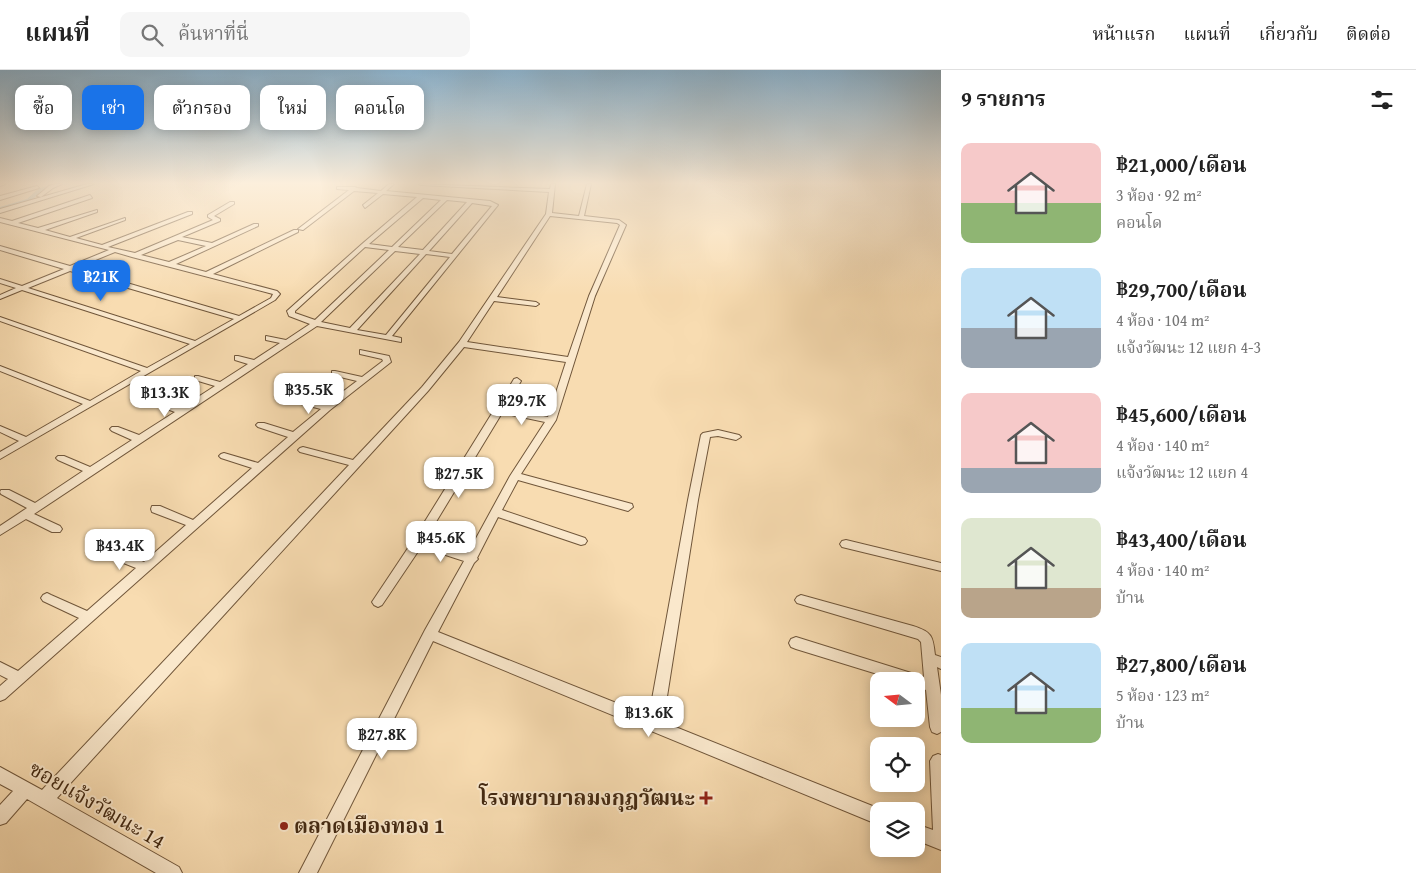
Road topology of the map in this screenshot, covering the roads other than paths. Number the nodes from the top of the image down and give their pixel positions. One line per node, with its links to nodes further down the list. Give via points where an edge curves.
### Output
1 (5, 221): 14 (street)
2 (16, 221): 14 (street)
3 (64, 221): 16 (street)
4 (116, 221): 18 (street)
5 (168, 221): 21 (street)
6 (215, 221): 17 (street)
7 (310, 221): 30 (street)
8 (392, 221): 20 (street)
9 (422, 221): 23 (street)
10 (452, 221): 25 (street)
11 (483, 221): 27 (street)
12 (544, 221): 34 (street)
13 (615, 221): 48 (street, via 623,224)
14 (11, 223): 16 (street)
15 (256, 224): 19 (street)
16 (38, 230): 18 (street)
17 (178, 238): 19 (street); 26 (street)
18 (69, 239): 21 (street)
19 (212, 245): 28 (street)
20 (364, 245): 23 (street); 38 (street, via 291,311 296,317)
21 (102, 247): 24 (street)
22 (0, 248): 29 (street)
23 (394, 248): 25 (street); 38 (street)
24 (113, 250): 26 (street); 29 (street)
25 (424, 252): 27 (street); 39 (street)
26 (134, 256): 28 (street)
27 (455, 256): 40 (street)
28 (169, 265): 30 (street)
29 (70, 269): 32 (street); 36 (street)
30 (207, 274): 36 (street, via 277,294)
31 (0, 281): 32 (street)
32 (20, 288): 33 (street); 44 (street)
33 (0, 297)
34 (492, 299): 35 (street); 45 (street)
35 (536, 304)
36 (239, 318): 44 (street)
37 (0, 319): 51 (street)
38 (316, 323): 39 (street); 43 (street)
39 (353, 330): 40 (street)
40 (388, 337): 42 (street)
41 (269, 338): 43 (street)
42 (398, 340)
43 (286, 342): 49 (street)
44 (195, 343): 51 (street)
45 (462, 344): 48 (street); 75 (street)
46 (363, 352): 54 (street, via 387,360)
47 (238, 358): 49 (street)
48 (569, 360): 63 (street)
49 (254, 363): 56 (street)
50 (0, 368): 59 (street)
51 (148, 372): 59 (street)
52 (335, 373): 54 (street)
53 (198, 378): 56 (street)
54 (362, 380): 60 (street)
55 (517, 381): 61 (street)
56 (221, 385): 62 (street)
57 (296, 400): 60 (street)
58 (156, 402): 62 (street)
59 (90, 404): 70 (street)
60 (327, 408): 67 (street)
61 (498, 408): 63 (street); 88 (street)
62 (182, 411): 69 (street)
63 (550, 420): 78 (street)
64 (261, 425): 67 (street)
65 (0, 429): 70 (street)
66 (115, 429): 69 (street)
67 (295, 436): 76 (street)
68 (736, 437): 105 (street, via 718,433 706,435)
69 (139, 440): 77 (street)
70 (26, 441): 72 (street)
71 (303, 450): 75 (street)
72 (0, 456)
73 (224, 456): 76 (street)
74 (61, 458): 77 (street)
75 (356, 464): 110 (street)
76 (258, 467): 84 (street)
77 (91, 472): 82 (street)
78 (516, 476): 80 (street); 83 (street)
79 (5, 492): 82 (street)
80 (628, 507)
81 (156, 509): 84 (street)
82 (31, 511): 85 (street); 86 (street)
83 (496, 512): 87 (street); 91 (street)
84 (193, 524): 93 (street)
85 (56, 529)
86 (0, 532)
87 (581, 541)
88 (418, 542): 91 (street); 96 (street)
89 (846, 544): 92 (street)
90 (104, 551): 93 (street)
91 (472, 559): 98 (street)
92 (941, 566)
93 (144, 567): 97 (street)
94 (47, 598): 97 (street)
95 (801, 600): 100 (street, via 923,635)
96 (378, 602)
97 (88, 617): 102 (street)
98 (430, 634): 105 (street); 117 (street)
99 (796, 642): 104 (street)
100 (935, 661): 104 (street)
101 (0, 668): 102 (street)
102 (19, 678): 103 (street)
103 (0, 695)
104 (935, 695): 106 (street)
105 (655, 724): 111 (street)
106 (937, 727)
107 (938, 761): 113 (street)
108 (0, 775): 109 (street, ซอยแจ้งวัฒนะ 14)
109 (25, 789): 110 (street, ซอยแจ้งวัฒนะ 14); 112 (street)
110 (44, 800): 116 (street, ซอยแจ้งวัฒนะ 14)
111 (870, 813)
112 (0, 816)
113 (941, 831)
114 (925, 836): 115 (street)
115 (941, 842)
116 (173, 873)
117 (308, 873)

